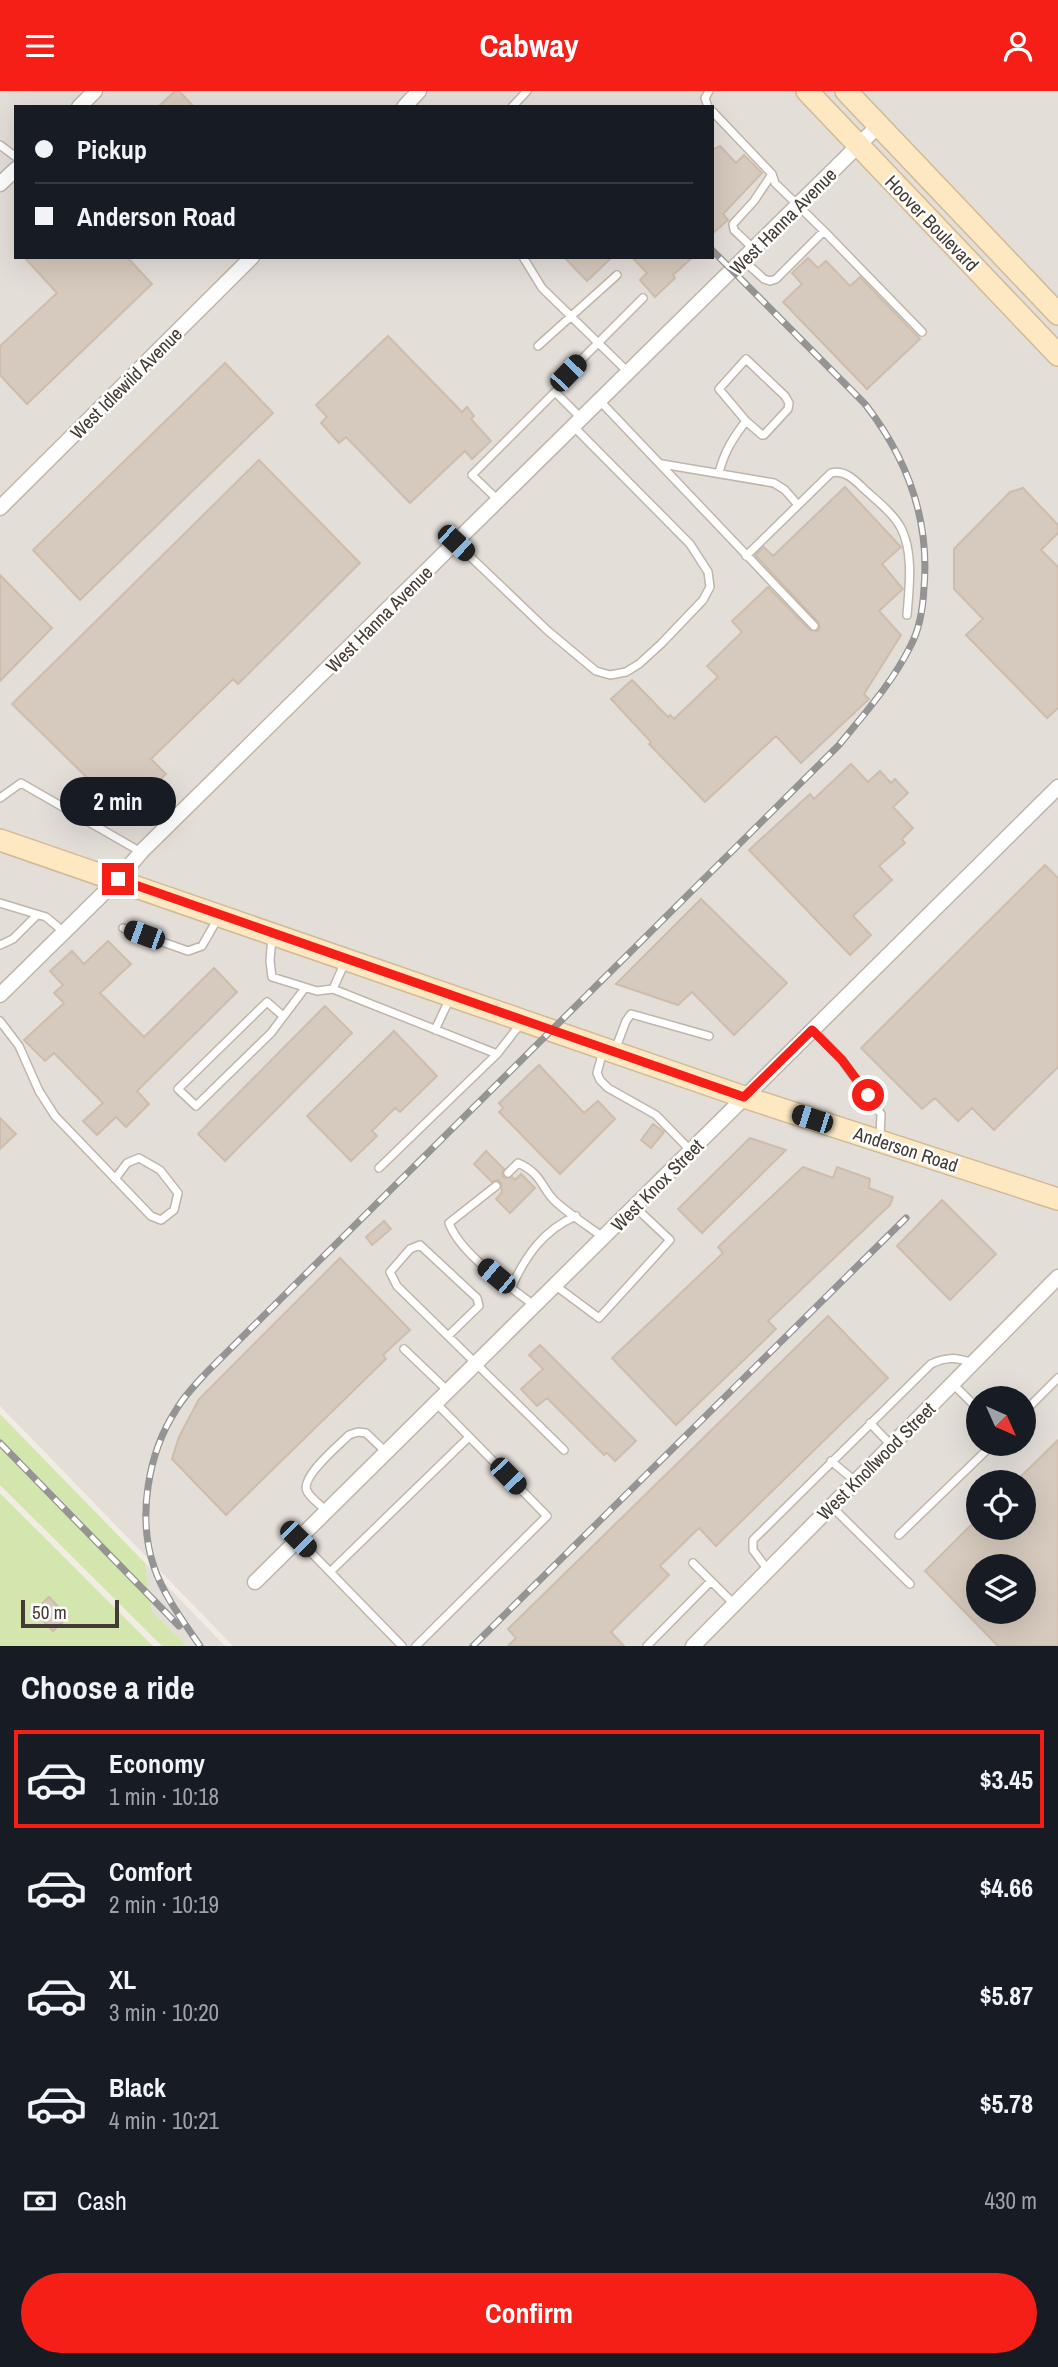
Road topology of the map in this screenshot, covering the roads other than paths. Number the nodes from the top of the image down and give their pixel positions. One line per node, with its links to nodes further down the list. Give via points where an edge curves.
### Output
1 (95, 91): 6 (street)
2 (419, 91): 7 (street)
3 (527, 91): 8 (lane)
4 (807, 91): 11 (street, Hoover Boulevard)
5 (846, 91): 10 (street, Hoover Boulevard)
6 (81, 105)
7 (406, 105)
8 (514, 105)
9 (714, 113): 13 (lane)
10 (879, 125): 11 (street, West Hanna Avenue); 23 (street, Hoover Boulevard)
11 (858, 145): 15 (street, West Hanna Avenue); 28 (street, Hoover Boulevard)
12 (14, 171): 14 (street)
13 (772, 174): 15 (lane, via 775,183); 17 (lane, via 733,224)
14 (0, 184)
15 (799, 205): 16 (lane); 17 (street, West Hanna Avenue)
16 (824, 231): 20 (lane, via 776,279 764,279); 25 (lane)
17 (754, 249): 20 (street, West Hanna Avenue)
18 (250, 259): 38 (street, West Idlewild Avenue)
19 (524, 259): 24 (lane, via 541,288)
20 (743, 260): 30 (street, West Hanna Avenue)
21 (617, 275): 24 (lane)
22 (643, 298): 26 (lane)
23 (1058, 314)
24 (570, 315): 26 (lane); 27 (lane)
25 (922, 333)
26 (597, 342): 29 (lane); 30 (lane)
27 (538, 346)
28 (1058, 355)
29 (568, 373)
30 (629, 373): 31 (street, West Hanna Avenue)
31 (600, 401): 33 (street, West Hanna Avenue); 34 (lane)
32 (746, 421): 32 (lane, via 719,389 746,359 789,403 765,435); 35 (lane, via 723,457)
33 (578, 423): 36 (street, West Hanna Avenue); 36 (lane, via 555,392 472,475); 39 (lane, via 690,544 708,572 710,587 703,600 662,645 626,672 610,675 596,671)
34 (662, 464): 35 (lane); 40 (lane)
35 (719, 473): 37 (lane, via 774,484)
36 (499, 501): 39 (street, West Hanna Avenue)
37 (798, 505): 40 (lane); 41 (lane, via 838,471 883,507 905,538 909,571)
38 (0, 508)
39 (456, 543): 46 (street, West Hanna Avenue)
40 (746, 556): 42 (lane)
41 (906, 615)
42 (814, 626)
43 (1058, 787): 64 (street, West Knox Street)
44 (0, 798): 46 (lane, via 20,783)
45 (0, 840): 47 (street, Anderson Road)
46 (142, 852): 47 (street, West Hanna Avenue)
47 (118, 879): 49 (street, Anderson Road); 52 (street, West Hanna Avenue)
48 (0, 903): 50 (lane)
49 (220, 914): 51 (lane, via 202,946 188,951); 53 (street, Anderson Road)
50 (37, 915): 52 (lane); 54 (lane, via 13,939)
51 (123, 928)
52 (64, 932): 59 (street, West Hanna Avenue)
53 (273, 932): 55 (street, Anderson Road); 56 (lane, via 272,977)
54 (0, 945)
55 (347, 958): 57 (lane); 58 (street, Anderson Road)
56 (305, 988): 57 (lane); 60 (lane)
57 (333, 989): 63 (lane)
58 (452, 994): 61 (street, Anderson Road); 63 (lane)
59 (0, 995)
60 (282, 1016): 60 (lane, via 271,1033 196,1106 178,1089 267,1002)
61 (524, 1019): 66 (street, Anderson Road); 67 (lane)
62 (0, 1021): 73 (lane, via 19,1046 55,1117)
63 (435, 1030): 67 (lane)
64 (812, 1030): 68 (street, West Knox Street); 69 (lane, via 842,1060 881,1114)
65 (709, 1036): 66 (lane, via 631,1014)
66 (610, 1049): 68 (street, Anderson Road); 70 (lane, via 597,1073 600,1080 656,1115)
67 (496, 1054): 71 (lane)
68 (744, 1097): 69 (street, Anderson Road); 70 (street, West Knox Street)
69 (880, 1140): 75 (street, Anderson Road)
70 (691, 1151): 76 (street, West Knox Street)
71 (379, 1168)
72 (508, 1173): 77 (lane, via 518,1163 526,1167 539,1177 555,1202)
73 (115, 1179): 73 (lane, via 151,1216 161,1220 174,1210 178,1193 160,1170 139,1158 127,1163)
74 (496, 1186): 81 (lane, via 449,1223 475,1258)
75 (1058, 1199)
76 (635, 1207): 78 (street, West Knox Street); 80 (lane, via 670,1240 598,1318)
77 (576, 1216): 78 (lane); 81 (lane, via 533,1247)
78 (604, 1238): 80 (street, West Knox Street)
79 (1058, 1277): 85 (street, West Knollwood Street)
80 (556, 1286): 82 (street, West Knox Street)
81 (511, 1288): 82 (lane)
82 (535, 1307): 86 (street, West Knox Street)
83 (448, 1336): 83 (lane, via 479,1306 477,1298 420,1245 410,1249 390,1272 397,1286); 86 (lane)
84 (404, 1349): 89 (lane)
85 (972, 1363): 88 (street, West Knollwood Street); 93 (lane, via 949,1357 931,1364)
86 (476, 1365): 89 (street, West Knox Street); 96 (lane)
87 (1058, 1378): 91 (lane)
88 (953, 1384): 90 (lane); 95 (street, West Knollwood Street)
89 (448, 1392): 92 (street, West Knox Street)
90 (966, 1397)
91 (1036, 1400)
92 (436, 1403): 94 (lane); 97 (street, West Knox Street)
93 (870, 1423): 95 (lane); 99 (lane)
94 (469, 1437): 107 (lane); 113 (lane, via 547,1516)
95 (891, 1445): 100 (street, West Knollwood Street)
96 (564, 1450)
97 (386, 1452): 102 (street, West Knox Street); 102 (lane, via 366,1433 349,1436 309,1476 306,1485 307,1492)
98 (981, 1456): 103 (lane)
99 (831, 1461): 100 (lane); 106 (lane, via 752,1540 753,1551)
100 (856, 1482): 101 (street, West Knollwood Street)
101 (831, 1506): 106 (street, West Knollwood Street); 110 (lane)
102 (327, 1511): 104 (street, West Knox Street)
103 (899, 1535)
104 (298, 1539): 107 (lane); 109 (street, West Knox Street)
105 (693, 1563): 108 (lane)
106 (768, 1570): 111 (street, West Knollwood Street)
107 (330, 1572): 112 (lane)
108 (711, 1581): 111 (lane); 114 (lane)
109 (255, 1582)
110 (910, 1584)
111 (734, 1604): 115 (street, West Knollwood Street)
112 (402, 1646)
113 (415, 1646)
114 (647, 1646)
115 (693, 1646)

